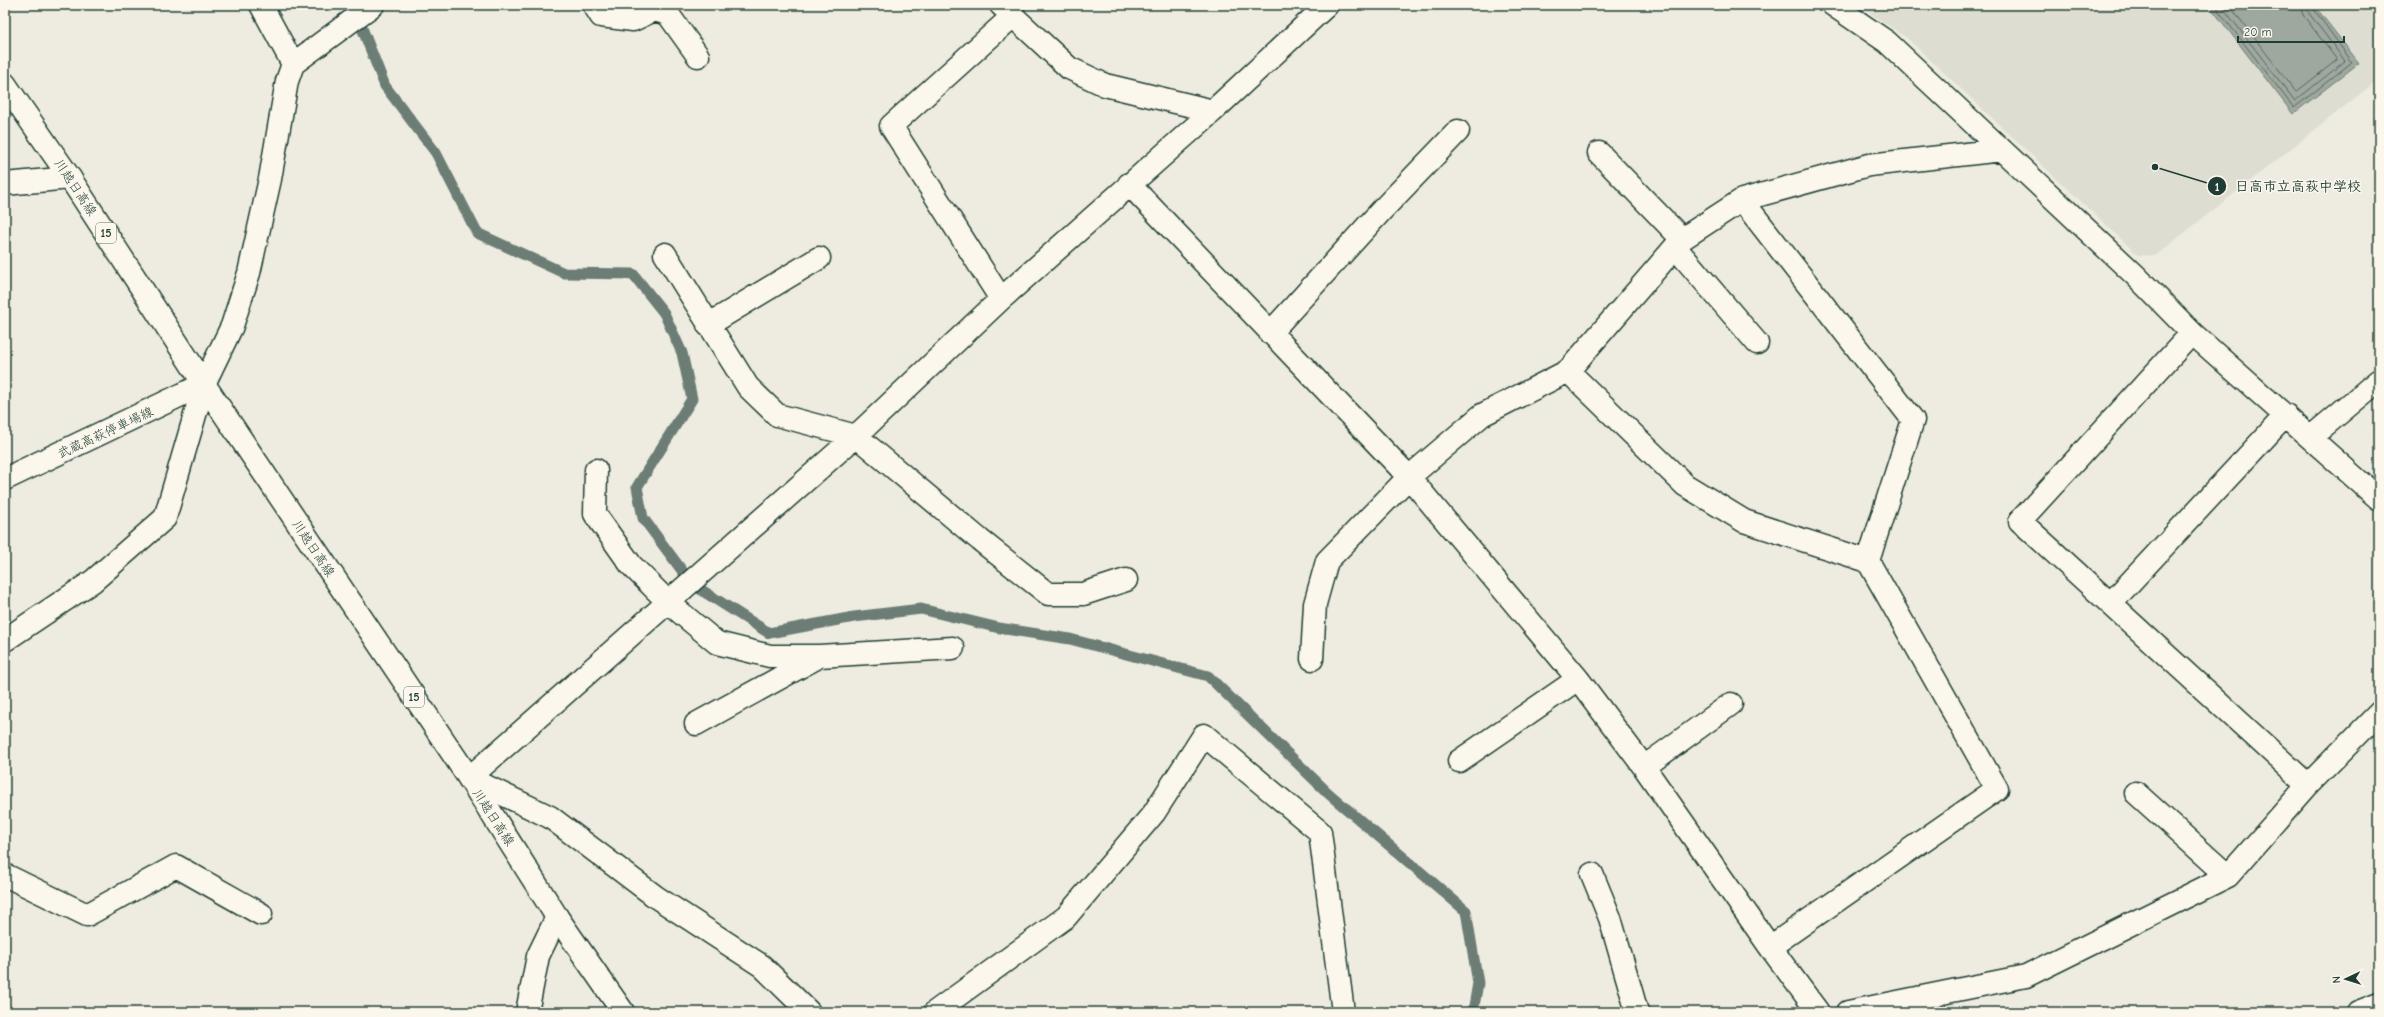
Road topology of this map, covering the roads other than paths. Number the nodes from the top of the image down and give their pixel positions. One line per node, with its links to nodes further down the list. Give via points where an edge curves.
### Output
1 (261, 5): 8 (street)
2 (372, 5): 8 (street)
3 (594, 5): 7 (street, via 601,16 633,20 654,10 668,14)
4 (1327, 5): 10 (street)
5 (1833, 5): 12 (street, via 1887,42)
6 (1007, 10): 10 (street, via 1069,68 1105,85); 21 (street, via 891,126)
7 (698, 56)
8 (293, 64): 28 (street, via 287,81 270,179 249,274 232,326)
9 (5, 84): 14 (street, 川越日高線 / 15)
10 (1213, 111): 16 (street)
11 (1458, 131): 23 (street)
12 (2002, 150): 17 (street, via 1869,165); 24 (street, via 2135,275)
13 (1599, 153): 18 (street)
14 (70, 178): 15 (street); 28 (street, 川越日高線 / 15)
15 (5, 184)
16 (1130, 184): 21 (street); 23 (street)
17 (1742, 200): 18 (street); 36 (street, via 1913,420)
18 (1678, 243): 25 (street); 26 (street)
19 (666, 254): 22 (street)
20 (819, 258): 22 (street)
21 (1001, 299): 30 (street)
22 (708, 325): 30 (street, via 748,387 777,415)
23 (1270, 333): 33 (street)
24 (2192, 333): 29 (street); 39 (street, via 2020,520)
25 (1757, 343)
26 (1568, 371): 33 (street, via 1482,415); 36 (street, via 1685,485 1744,521)
27 (2379, 380): 31 (street)
28 (204, 384): 34 (street, 武蔵高萩停車場線); 40 (street, via 165,518 93,581); 50 (street, 川越日高線 / 15)
29 (2286, 415): 31 (street); 39 (street)
30 (856, 436): 37 (street, via 1048,594 1083,594); 38 (street)
31 (2311, 437): 35 (street)
32 (596, 470): 38 (street, via 595,514 631,565)
33 (1409, 477): 43 (street, via 1327,561 1315,604); 44 (street)
34 (5, 479)
35 (2379, 499)
36 (1868, 561): 58 (street, via 1997,789)
37 (1126, 580)
38 (671, 601): 42 (street, via 717,643 770,656); 50 (street)
39 (2111, 604): 51 (street)
40 (5, 640)
41 (953, 648): 42 (street)
42 (819, 656): 47 (street)
43 (1312, 659)
44 (1578, 679): 48 (street); 49 (street)
45 (1731, 704): 49 (street)
46 (2379, 713): 51 (street)
47 (696, 724)
48 (1459, 761)
49 (1644, 767): 58 (street)
50 (469, 778): 57 (street, 川越日高線 / 15); 62 (street, via 550,817 656,897 762,966)
51 (2308, 785): 55 (street)
52 (2136, 793): 55 (street)
53 (1592, 874): 65 (street, via 1610,918)
54 (5, 875): 56 (street, via 87,915 176,866)
55 (2228, 876): 67 (street, via 2026,976)
56 (261, 914)
57 (557, 917): 60 (street, via 538,956); 61 (street, 川越日高線 / 15)
58 (1770, 947): 66 (street)
59 (2379, 1004): 68 (street)
60 (527, 1012)
61 (623, 1012)
62 (809, 1012)
63 (935, 1012): 64 (street, via 1066,917 1154,813 1204,735 1320,832)
64 (1343, 1012)
65 (1637, 1012)
66 (1818, 1012)
67 (1848, 1012)
68 (2358, 1012)

